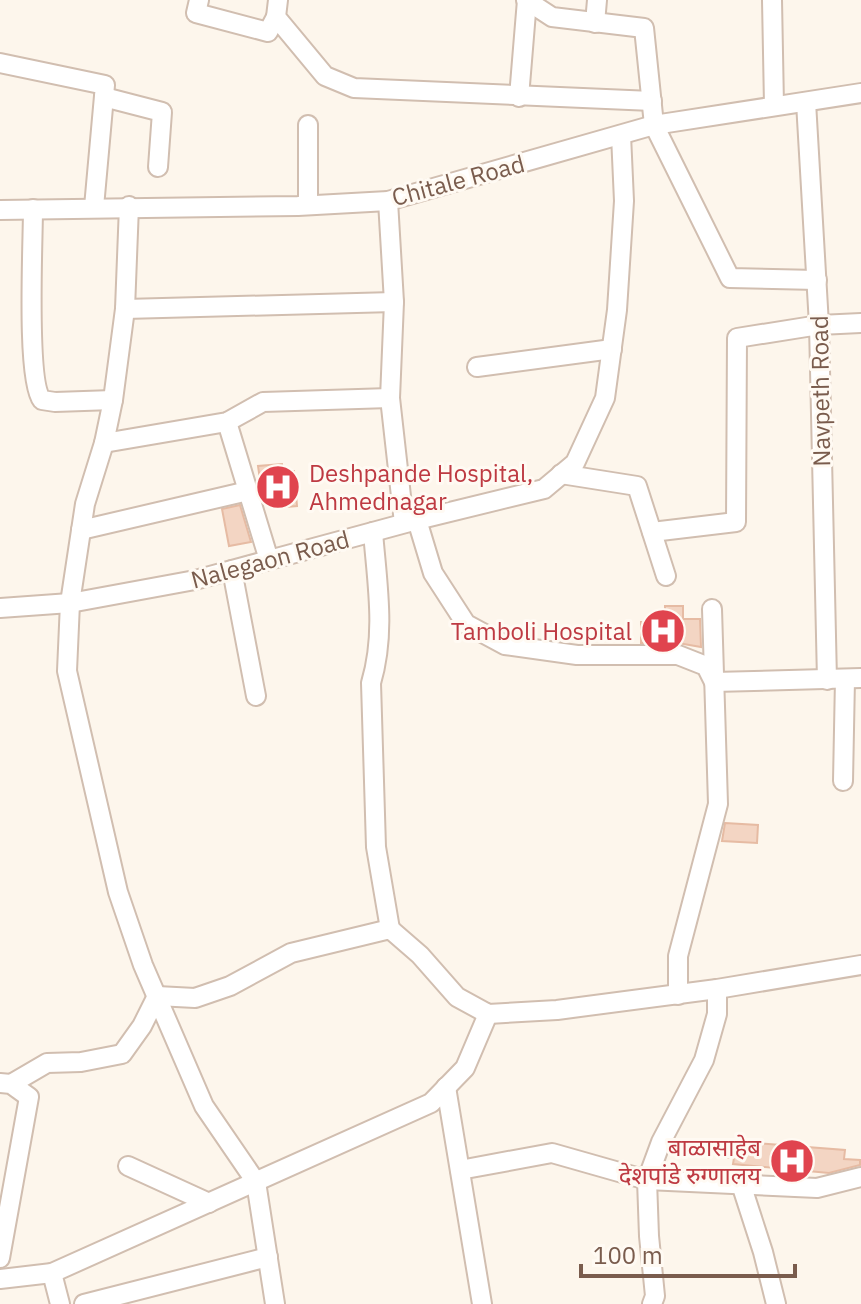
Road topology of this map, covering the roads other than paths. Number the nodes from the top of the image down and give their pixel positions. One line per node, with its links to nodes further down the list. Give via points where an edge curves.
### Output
1 (199, 0): 5 (street, via 196,13 268,32)
2 (527, 0): 6 (street, via 552,17); 10 (street)
3 (597, 0): 6 (street)
4 (772, 0): 13 (street)
5 (277, 8): 10 (street, via 325,76 354,88)
6 (595, 23): 11 (street, via 644,28)
7 (0, 63): 9 (street, via 105,85)
8 (861, 93): 12 (street, Chitale Road)
9 (104, 97): 17 (street, via 162,112); 21 (street)
10 (519, 97): 11 (street)
11 (652, 101): 15 (street)
12 (806, 102): 13 (street, Chitale Road); 24 (street, Navpeth Road)
13 (774, 105): 15 (street, Chitale Road)
14 (308, 125): 19 (street)
15 (654, 125): 16 (street, Chitale Road); 24 (street, via 730,278)
16 (621, 135): 18 (street, Chitale Road); 29 (street, Nalegaon Road, via 624,201)
17 (158, 167)
18 (388, 201): 19 (street, Chitale Road); 25 (street)
19 (308, 205): 20 (street, Chitale Road)
20 (129, 206): 21 (street, Chitale Road); 26 (street)
21 (94, 207): 22 (street, Chitale Road)
22 (33, 209): 23 (street, Chitale Road); 32 (street, via 37,394 55,402)
23 (0, 210)
24 (817, 280): 28 (street, Navpeth Road)
25 (394, 302): 26 (street); 31 (street)
26 (125, 309): 32 (street)
27 (861, 323): 28 (street)
28 (819, 325): 40 (street, via 737,338 736,522); 47 (street, Navpeth Road)
29 (612, 349): 30 (street); 35 (street, Nalegaon Road, via 605,398 575,463)
30 (477, 367)
31 (390, 398): 33 (street, via 263,402); 37 (street)
32 (113, 400): 34 (street)
33 (227, 422): 34 (street); 36 (street)
34 (104, 443): 38 (street)
35 (561, 474): 37 (street, Nalegaon Road, via 544,489); 40 (street, via 637,486)
36 (248, 491): 38 (street); 41 (street)
37 (410, 521): 39 (street, Nalegaon Road); 48 (street, via 433,573 466,624 505,645 577,655 678,655 706,666)
38 (81, 530): 44 (street)
39 (373, 532): 41 (street, Nalegaon Road); 51 (street, via 380,618 371,683 376,847)
40 (652, 532): 43 (street)
41 (269, 560): 42 (street, Nalegaon Road)
42 (232, 570): 44 (street, Nalegaon Road); 49 (street)
43 (666, 576)
44 (70, 603): 45 (street, Nalegaon Road); 55 (street, via 67,671 118,892)
45 (0, 608)
46 (712, 609): 48 (street)
47 (844, 679): 48 (street); 50 (street, Navpeth Road)
48 (714, 682): 54 (street, via 718,804 678,956)
49 (256, 696)
50 (843, 781)
51 (390, 929): 55 (street, via 291,953 195,998); 56 (street, via 457,997)
52 (861, 965): 53 (street)
53 (717, 989): 54 (street); 62 (street, via 717,1014 704,1060)
54 (678, 995): 56 (street)
55 (157, 996): 57 (street, via 122,1054 47,1063); 63 (street, via 204,1106)
56 (488, 1014): 58 (street, via 465,1068)
57 (6, 1083): 67 (street, via 29,1097)
58 (446, 1087): 60 (street); 63 (street, via 431,1103)
59 (128, 1166): 65 (street)
60 (460, 1170): 62 (street, via 552,1153); 73 (street)
61 (861, 1177): 64 (street, via 817,1188)
62 (647, 1180): 64 (street); 74 (street)
63 (256, 1182): 65 (street); 66 (street)
64 (741, 1184): 75 (street)
65 (209, 1203): 68 (street)
66 (268, 1257): 71 (street); 72 (street)
67 (0, 1258)
68 (52, 1273): 69 (street); 70 (street)
69 (0, 1279)
70 (60, 1304)
71 (84, 1304)
72 (275, 1304)
73 (482, 1304)
74 (652, 1304)
75 (776, 1304)

